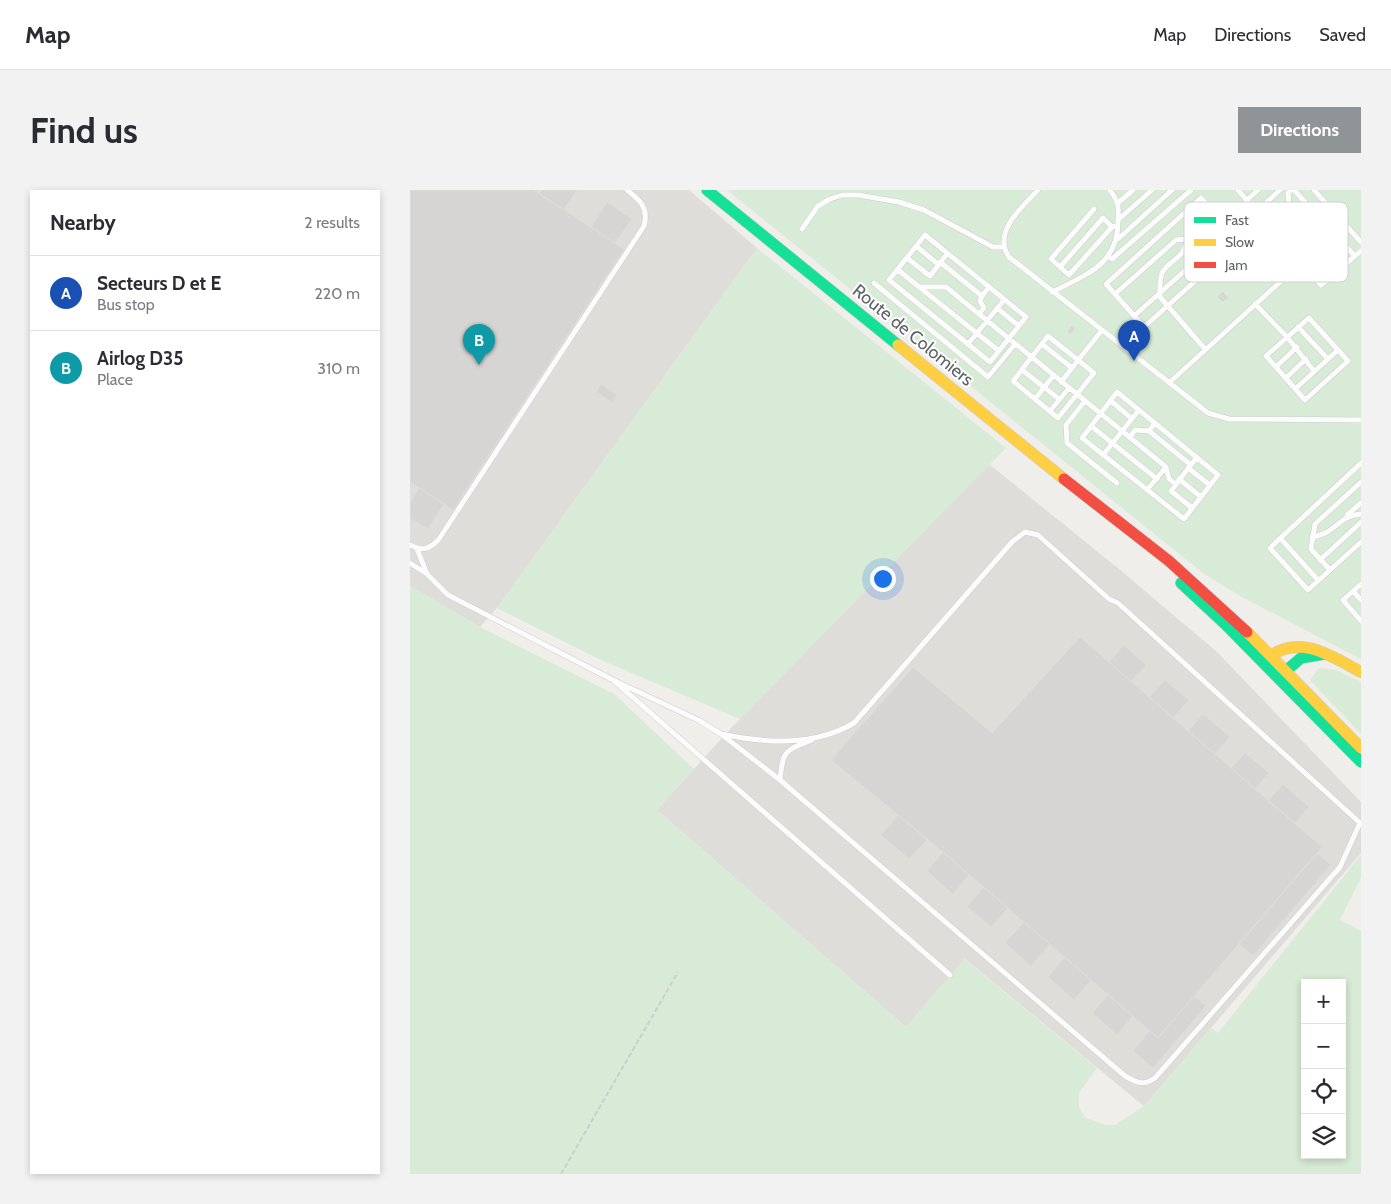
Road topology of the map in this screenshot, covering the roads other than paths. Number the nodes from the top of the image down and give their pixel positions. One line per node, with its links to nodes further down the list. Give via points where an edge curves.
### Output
1 (627, 190): 127 (lane, via 644,207 647,216 644,226 439,539 425,550)
2 (707, 190): 138 (main road, Route de Colomiers, via 1097,506 1181,570 1235,618)
3 (1038, 190): 30 (lane, via 1013,216)
4 (1133, 190): 15 (lane)
5 (1152, 190): 22 (lane)
6 (1172, 190): 26 (lane)
7 (1191, 190): 36 (lane, via 1112,259)
8 (1238, 190): 14 (lane)
9 (1258, 190): 14 (lane)
10 (1280, 190): 16 (lane)
11 (1292, 190): 17 (lane, via 1288,193); 18 (lane)
12 (1314, 190): 19 (lane)
13 (1112, 191): 15 (lane)
14 (1246, 201)
15 (1119, 202): 22 (lane)
16 (1267, 202)
17 (1289, 202)
18 (1303, 202)
19 (1325, 202)
20 (1094, 210): 40 (lane, via 1051,259)
21 (1184, 213): 51 (lane, via 1106,284)
22 (1118, 223): 23 (lane); 26 (lane)
23 (1112, 226): 40 (lane, via 1069,275); 40 (lane, via 1103,218)
24 (1348, 228): 28 (lane)
25 (802, 229): 30 (lane, via 818,206 842,195 858,195 924,210 994,247)
26 (1118, 239): 36 (lane)
27 (1184, 239): 51 (lane, via 1176,240)
28 (1361, 242)
29 (916, 246): 34 (lane, via 925,236); 37 (lane); 39 (lane)
30 (1004, 247): 50 (lane, via 1009,258)
31 (1348, 249): 35 (lane)
32 (1361, 251): 35 (lane)
33 (1184, 253): 52 (lane, via 1162,272)
34 (947, 254): 39 (lane); 49 (lane)
35 (1355, 256): 38 (lane)
36 (1109, 257): 50 (lane, via 1094,270)
37 (907, 258): 41 (lane); 43 (lane)
38 (1348, 262)
39 (940, 264): 43 (lane); 53 (lane)
40 (1060, 267)
41 (898, 270): 48 (lane); 68 (lane, via 889,280)
42 (1184, 272): 52 (lane)
43 (930, 276): 47 (lane)
44 (1194, 282): 57 (lane)
45 (1280, 282): 56 (lane)
46 (874, 283): 69 (lane, via 988,377)
47 (931, 285): 48 (lane); 54 (lane); 59 (lane, via 946,287)
48 (919, 287): 54 (lane)
49 (989, 287): 53 (lane); 55 (lane)
50 (1052, 292): 64 (lane)
51 (1115, 294): 60 (lane)
52 (1160, 294): 57 (lane); 60 (lane)
53 (982, 296): 59 (lane, via 980,301 984,308)
54 (934, 299): 65 (lane)
55 (1004, 300): 58 (lane); 62 (lane, via 1026,317)
56 (1255, 304): 66 (lane); 72 (lane)
57 (1167, 306): 60 (lane, via 1144,327); 72 (lane)
58 (997, 308): 61 (lane); 62 (lane)
59 (979, 314): 61 (lane)
60 (1134, 316)
61 (987, 321): 65 (lane); 67 (lane)
62 (1019, 326): 67 (lane)
63 (1298, 327): 66 (lane); 73 (lane, via 1309,318); 77 (lane)
64 (1102, 330): 78 (lane); 86 (lane)
65 (977, 333): 68 (lane); 74 (lane)
66 (1288, 337): 71 (lane); 79 (lane, via 1266,356)
67 (1008, 339): 69 (lane); 74 (lane)
68 (968, 344): 74 (lane, via 990,362)
69 (1014, 344): 75 (lane)
70 (1042, 344): 75 (lane); 78 (lane, via 1048,336); 80 (lane)
71 (1297, 347): 76 (lane); 79 (lane)
72 (1205, 349): 86 (lane)
73 (1338, 350): 77 (lane); 89 (lane, via 1348,361 1305,400)
74 (999, 351)
75 (1031, 357): 81 (lane); 83 (lane)
76 (1306, 359): 82 (lane); 84 (lane)
77 (1328, 359): 82 (lane)
78 (1078, 360): 80 (lane); 90 (lane, via 1094,373)
79 (1276, 367): 84 (lane)
80 (1072, 368): 85 (lane)
81 (1022, 370): 87 (lane); 91 (lane, via 1013,381)
82 (1314, 372): 89 (lane)
83 (1054, 375): 85 (lane); 87 (lane)
84 (1286, 378): 89 (lane)
85 (1061, 382): 88 (lane)
86 (1170, 382): 99 (lane, via 1208,413 1229,419)
87 (1044, 388): 91 (lane); 92 (lane)
88 (1068, 388): 90 (lane); 92 (lane)
89 (1295, 388)
90 (1077, 394): 94 (lane); 96 (lane, via 1058,418)
91 (1035, 399): 96 (lane)
92 (1059, 400): 96 (lane)
93 (1111, 400): 95 (lane, via 1117,392); 97 (lane); 98 (lane)
94 (1085, 401): 97 (lane); 114 (lane, via 1066,425 1067,443)
95 (1139, 410): 98 (lane); 100 (lane)
96 (1050, 411)
97 (1100, 413): 101 (lane); 102 (lane)
98 (1132, 418): 102 (lane)
99 (1361, 420)
100 (1155, 423): 103 (lane); 107 (lane)
101 (1091, 426): 105 (lane); 106 (lane, via 1082,438)
102 (1122, 431): 104 (lane); 105 (lane)
103 (1149, 431): 104 (lane, via 1136,430); 110 (lane)
104 (1130, 437): 109 (lane)
105 (1112, 443): 106 (lane); 111 (lane)
106 (1103, 455): 116 (lane)
107 (1197, 457): 110 (lane); 115 (lane, via 1218,474)
108 (1361, 463): 124 (lane)
109 (1166, 466): 111 (lane); 112 (lane, via 1169,479)
110 (1189, 466): 112 (lane); 115 (lane)
111 (1157, 479): 116 (lane)
112 (1178, 482): 117 (lane); 119 (lane, via 1171,491)
113 (1361, 482): 123 (lane, via 1316,524)
114 (1117, 483)
115 (1210, 485): 117 (lane)
116 (1148, 490): 119 (lane, via 1184,519)
117 (1201, 497): 119 (lane)
118 (1361, 503): 121 (lane)
119 (1192, 508)
120 (1361, 514): 121 (lane)
121 (1347, 516): 123 (lane, via 1326,535)
122 (1361, 522): 128 (lane)
123 (1312, 537): 128 (lane, via 1311,549)
124 (1280, 538): 132 (lane); 132 (lane, via 1270,548 1308,590)
125 (1361, 542): 130 (lane)
126 (410, 545): 127 (lane)
127 (417, 549): 131 (lane)
128 (1320, 560): 130 (lane)
129 (410, 563): 131 (lane)
130 (1330, 570): 132 (lane)
131 (427, 574): 141 (lane, via 448,595)
132 (1318, 580)
133 (1361, 584): 134 (lane)
134 (1352, 591): 135 (lane); 136 (lane, via 1342,600)
135 (1361, 600)
136 (1361, 621)
137 (1324, 654): 138 (main road, via 1311,647 1298,646 1283,649); 139 (main road, via 1301,658); 140 (main road)
138 (1272, 661): 139 (main road); 145 (main road, Route de Colomiers)
139 (1287, 670): 144 (main road)
140 (1361, 672)
141 (613, 680): 142 (lane); 148 (lane)
142 (721, 734): 143 (lane, via 759,741); 146 (lane)
143 (817, 738): 146 (lane, via 788,750 782,759); 147 (lane, via 841,731 854,723 1012,542 1026,532 1038,535 1109,599 1118,603)
144 (1361, 748)
145 (1361, 762)
146 (780, 780): 147 (lane, via 1138,1083 1148,1083 1156,1078 1340,867)
147 (1361, 822)
148 (950, 975)

